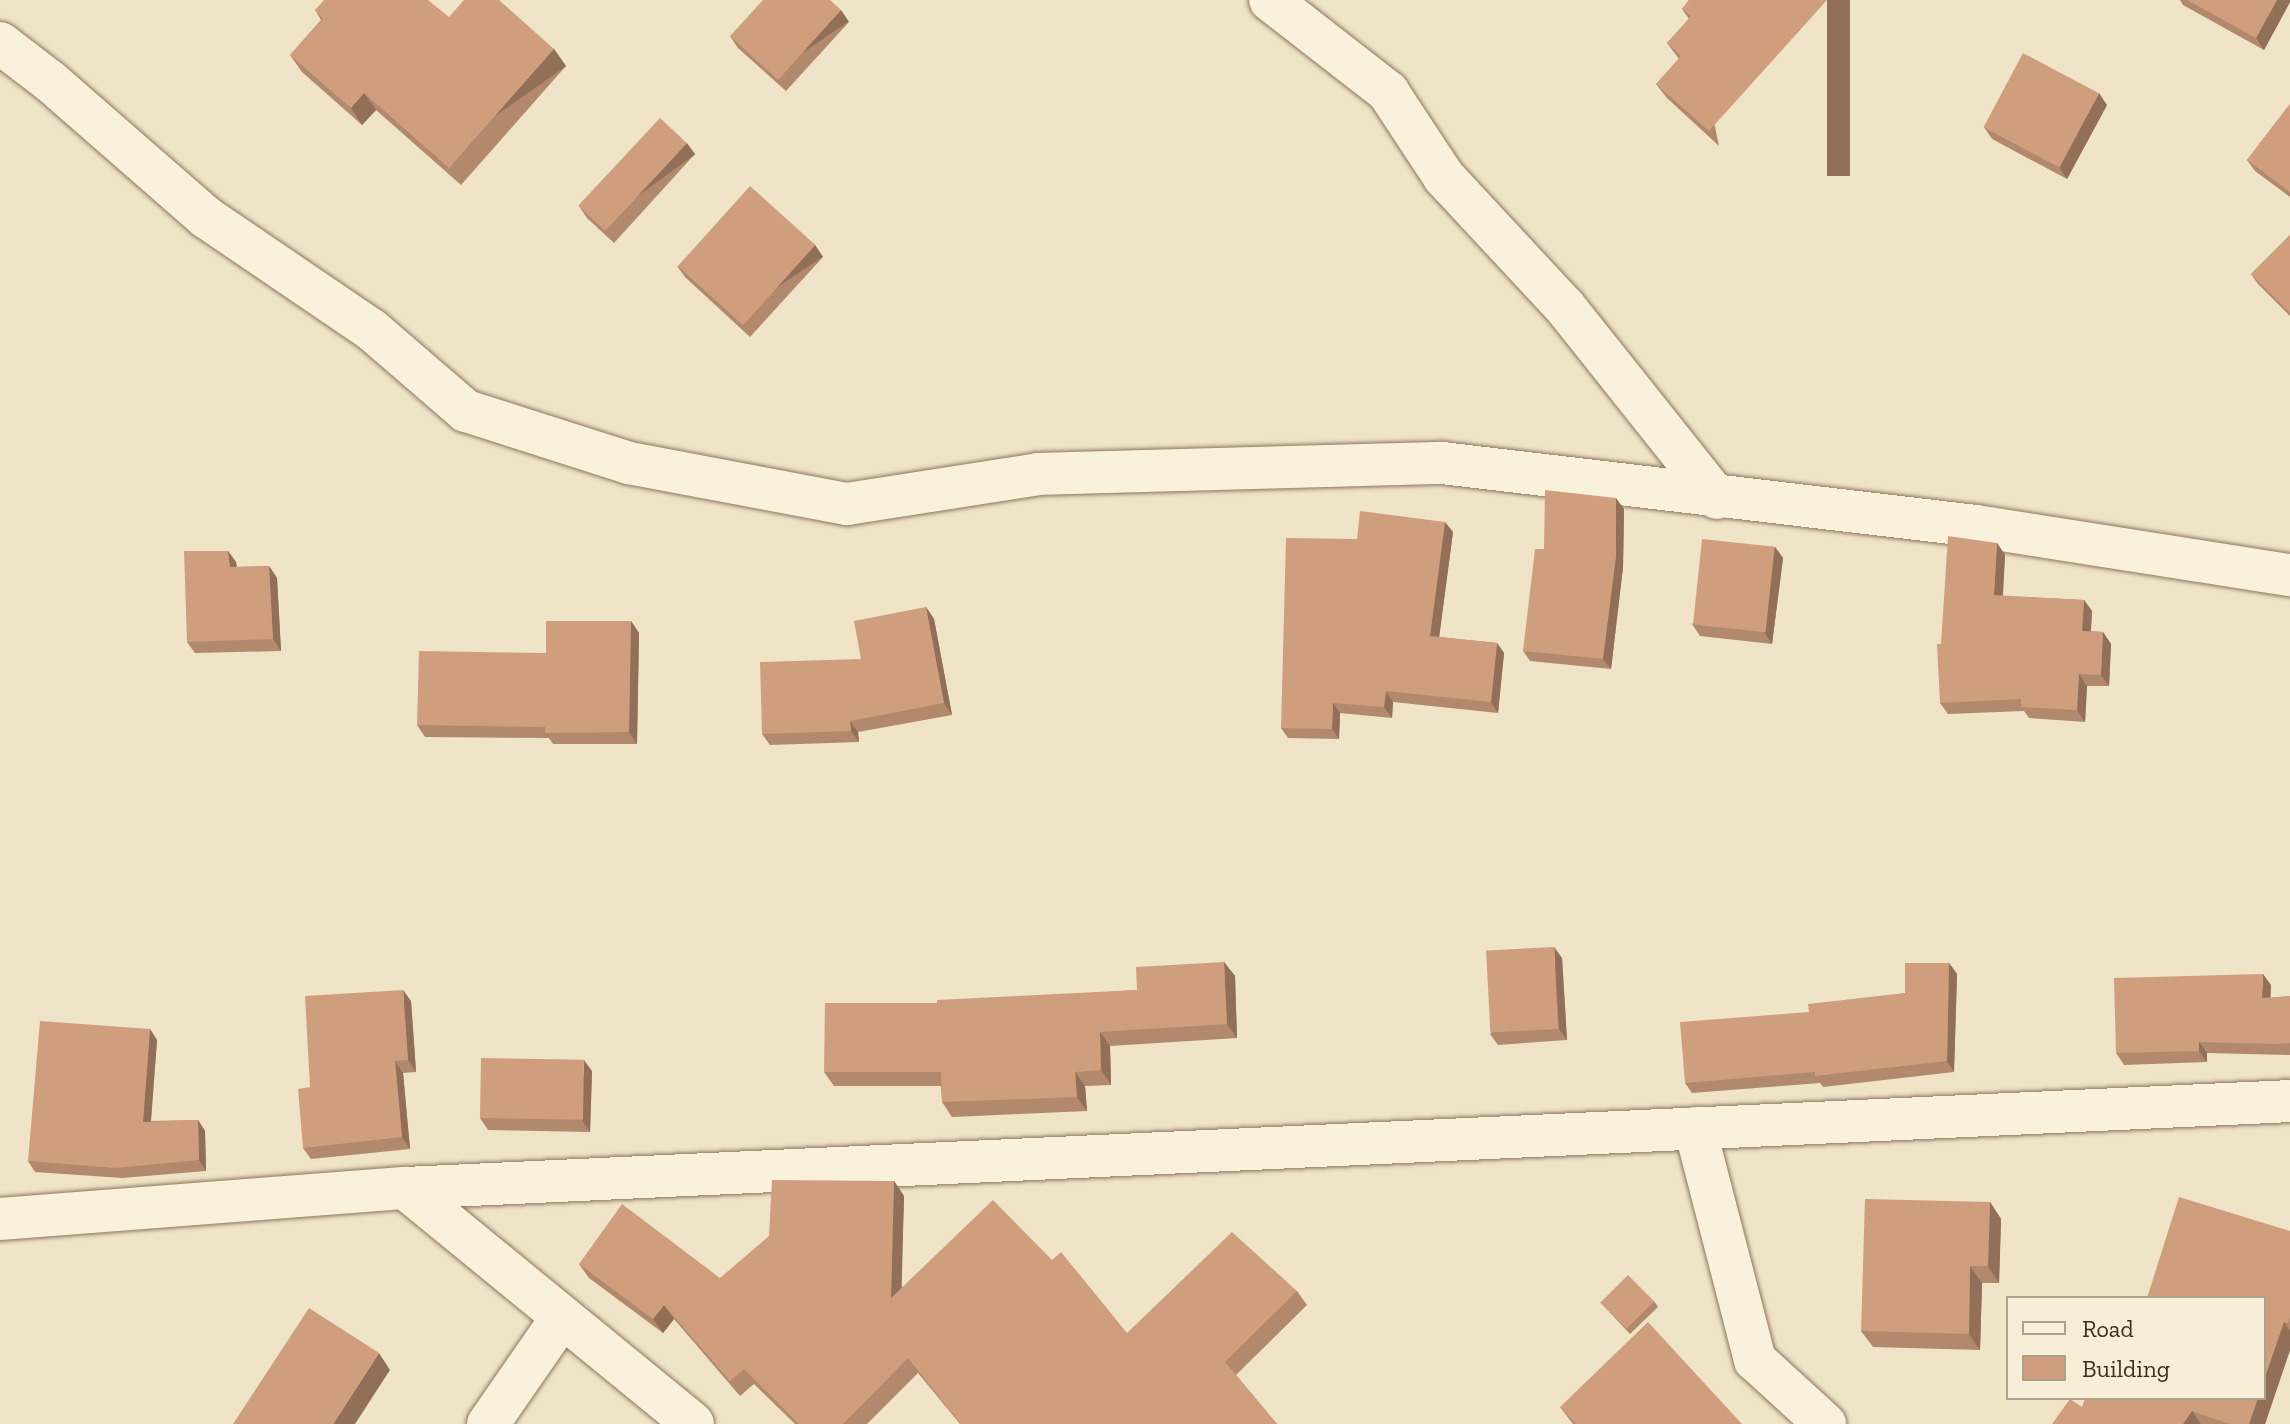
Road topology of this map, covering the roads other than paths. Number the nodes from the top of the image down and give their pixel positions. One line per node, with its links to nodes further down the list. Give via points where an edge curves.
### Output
1 (1270, 0): 3 (street, via 1388,92 1444,177 1565,307)
2 (0, 43): 3 (street, via 207,218 372,330 466,411 629,463 847,504 1038,474 1442,463)
3 (1717, 498): 4 (street, via 1976,526)
4 (2290, 575)
5 (2290, 1101): 6 (street)
6 (1695, 1128): 7 (street); 12 (street, via 1755,1360)
7 (405, 1188): 8 (street); 9 (street)
8 (0, 1219)
9 (562, 1317): 10 (street); 11 (street)
10 (488, 1424)
11 (693, 1424)
12 (1825, 1424)

